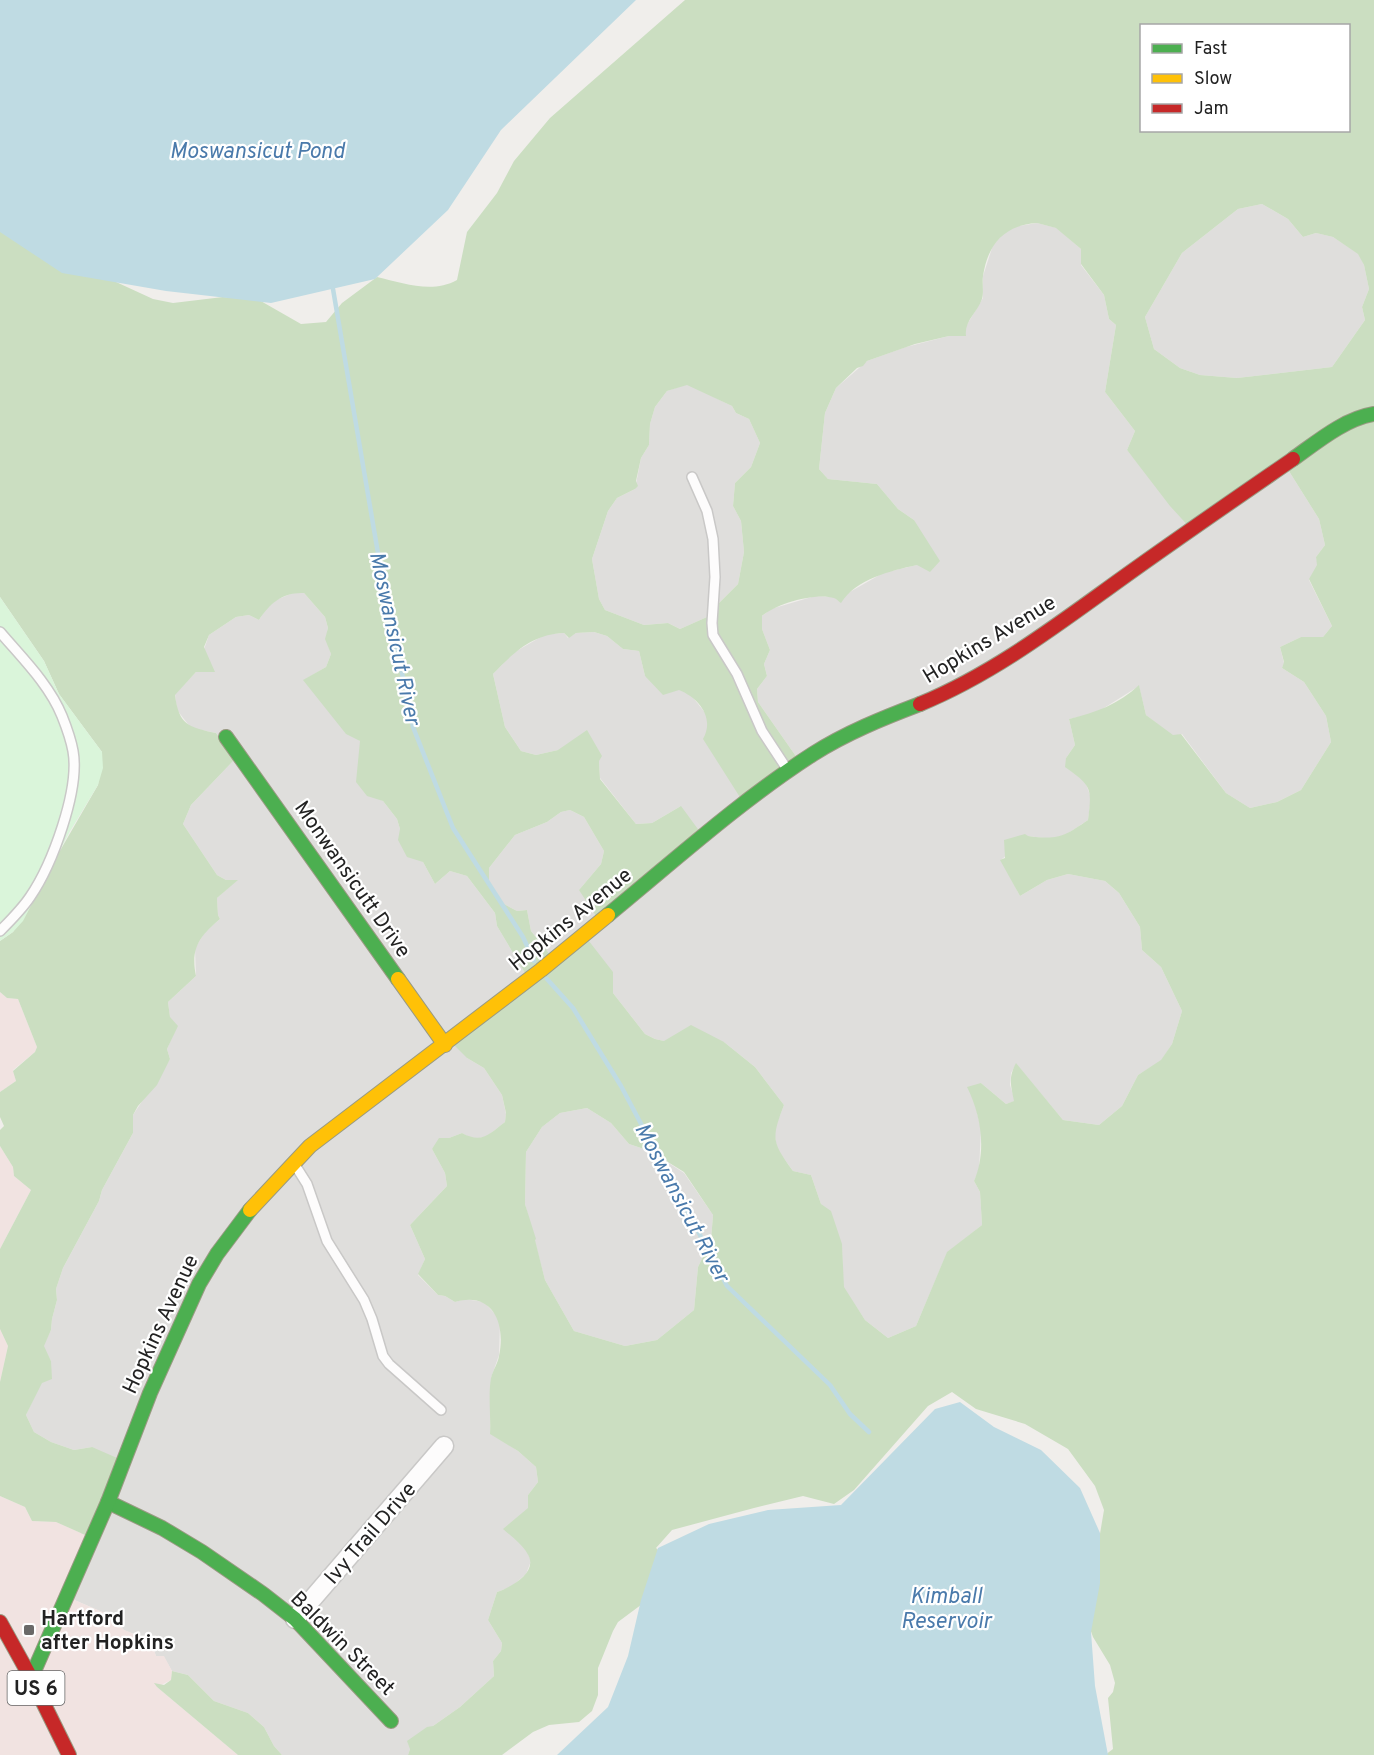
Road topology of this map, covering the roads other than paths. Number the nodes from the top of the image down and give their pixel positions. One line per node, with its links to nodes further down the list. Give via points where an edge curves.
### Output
1 (1374, 414): 5 (main road, Hopkins Avenue, via 1334,431 988,670 954,690 839,739)
2 (692, 477): 5 (lane, via 707,511 713,539 713,635 737,674 762,730)
3 (0, 632): 6 (lane, via 36,673 62,715 73,751 74,774 68,809 45,873)
4 (226, 737): 7 (main road, Monwansicutt Drive)
5 (789, 771): 7 (main road, Hopkins Avenue)
6 (0, 931)
7 (445, 1045): 8 (main road, Hopkins Avenue, via 310,1146)
8 (294, 1163): 9 (lane, via 307,1184 327,1241 364,1300 383,1356); 11 (main road, Hopkins Avenue, via 242,1219 199,1284)
9 (441, 1410)
10 (444, 1446): 12 (street, Ivy Trail Drive)
11 (108, 1502): 12 (main road, Baldwin Street, via 162,1528); 14 (main road, Hopkins Avenue)
12 (295, 1619): 15 (main road, Baldwin Street)
13 (0, 1622): 14 (main road, US 6)
14 (31, 1678): 16 (main road, US 6)
15 (391, 1721)
16 (69, 1755)

